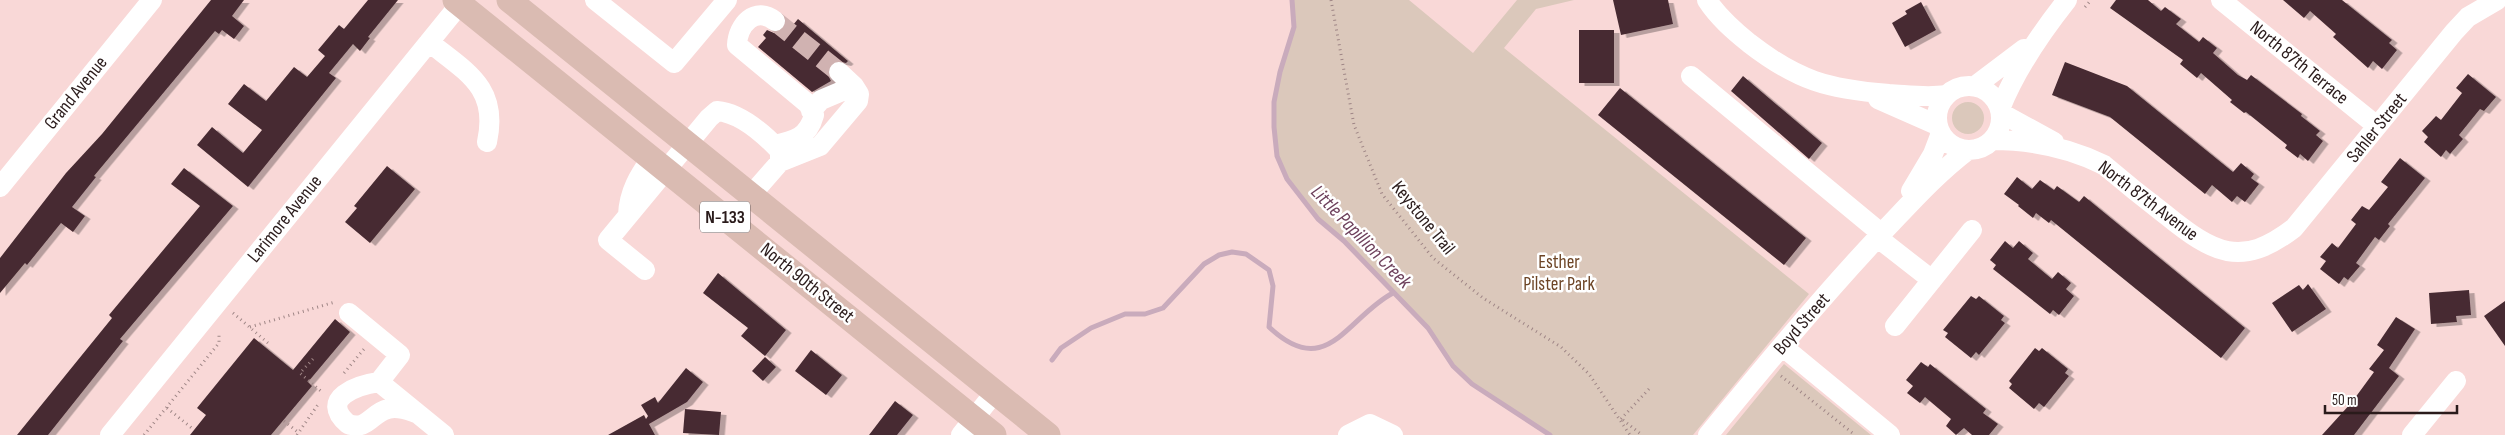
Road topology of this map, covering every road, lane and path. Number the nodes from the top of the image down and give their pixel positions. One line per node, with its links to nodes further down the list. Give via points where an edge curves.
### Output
1 (152, 0): 34 (street, Grand Avenue)
2 (509, 0): 29 (main road, North 90th Street / N-133)
3 (595, 0): 4 (street, via 674,63)
4 (727, 0)
5 (1331, 0): 59 (path, Keystone Trail, via 1354,125 1382,194 1434,258 1483,298 1561,347 1589,374)
6 (1707, 0): 21 (street, via 1732,30 1772,61 1814,82)
7 (2091, 0): 12 (path)
8 (2221, 0): 25 (street, North 87th Terrace)
9 (2497, 0): 25 (street, Sahler Street, via 2468,17)
10 (2501, 0): 13 (street)
11 (457, 2): 16 (street, Larimore Avenue); 33 (main road, North 90th Street / N-133)
12 (2076, 4): 15 (street)
13 (2505, 15)
14 (775, 21): 23 (street, via 759,14 750,18 742,26 737,45 808,104)
15 (2037, 38): 20 (street); 24 (street, via 2008,87)
16 (429, 42): 28 (street, via 481,87 488,102); 42 (street, Larimore Avenue)
17 (839, 72): 19 (street)
18 (1691, 76): 38 (street)
19 (854, 86): 23 (street, via 821,100); 32 (street, via 859,94 858,100 820,146)
20 (1975, 86): 22 (street, via 1965,86); 24 (street, via 1993,97)
21 (1852, 91): 22 (street); 26 (street, via 1903,109)
22 (1946, 95): 26 (street, Boyd Street, via 1938,109)
23 (812, 111): 32 (street, via 811,126)
24 (2000, 111): 27 (street, via 2000,127); 31 (street, North 87th Avenue)
25 (2377, 126): 39 (street, Sahler Street, via 2294,228 2282,238)
26 (1939, 129): 30 (street, via 1948,143); 36 (street, Boyd Street, via 1924,170)
27 (1992, 140): 30 (street, Boyd Street, via 1978,149); 31 (street, North 87th Avenue, via 2040,144)
28 (487, 142)
29 (687, 144): 32 (street, via 717,111 731,112); 33 (street); 35 (main road, North 90th Street / N-133)
30 (1968, 150): 36 (street, Boyd Street)
31 (2074, 152): 39 (street, North 87th Avenue, via 2104,165 2207,246 2236,252)
32 (777, 154): 35 (street)
33 (659, 163): 40 (street, via 634,183 628,200 628,216 608,240); 61 (main road, North 90th Street / N-133)
34 (0, 187)
35 (751, 195): 56 (main road, North 90th Street / N-133)
36 (1898, 214): 38 (street, Boyd Street)
37 (1972, 230): 41 (street)
38 (1880, 236): 41 (street); 49 (street, Boyd Street)
39 (2252, 251)
40 (645, 270)
41 (1932, 280): 44 (street)
42 (219, 301): 45 (path); 65 (street, Larimore Avenue)
43 (349, 313): 45 (path, via 333,301); 47 (street)
44 (1895, 326)
45 (250, 328): 48 (path)
46 (219, 329): 57 (path, via 219,343)
47 (375, 335): 52 (path); 54 (street, via 400,355)
48 (268, 343)
49 (1782, 346): 73 (street, Boyd Street); 75 (street)
50 (313, 359): 64 (path, via 300,373 326,395)
51 (1781, 375): 74 (path)
52 (338, 380)
53 (2456, 380): 76 (street)
54 (379, 382): 58 (street); 58 (street, via 360,384 343,395 339,401 340,414 348,424 367,424 386,409 398,408)
55 (1649, 389): 59 (path)
56 (995, 392): 61 (street); 63 (main road, North 90th Street / N-133)
57 (166, 408): 62 (path); 66 (path)
58 (418, 414): 67 (street)
59 (1621, 418): 71 (path, Keystone Trail); 72 (path)
60 (284, 421): 64 (path)
61 (967, 427): 68 (main road, North 90th Street / N-133)
62 (193, 429)
63 (1034, 431)
64 (298, 434)
65 (110, 435)
66 (144, 435)
67 (444, 435)
68 (994, 435)
69 (1348, 435): 70 (street, via 1370,424)
70 (1393, 435)
71 (1630, 435)
72 (1642, 435)
73 (1708, 435)
74 (1855, 435)
75 (1890, 435)
76 (2412, 435)

